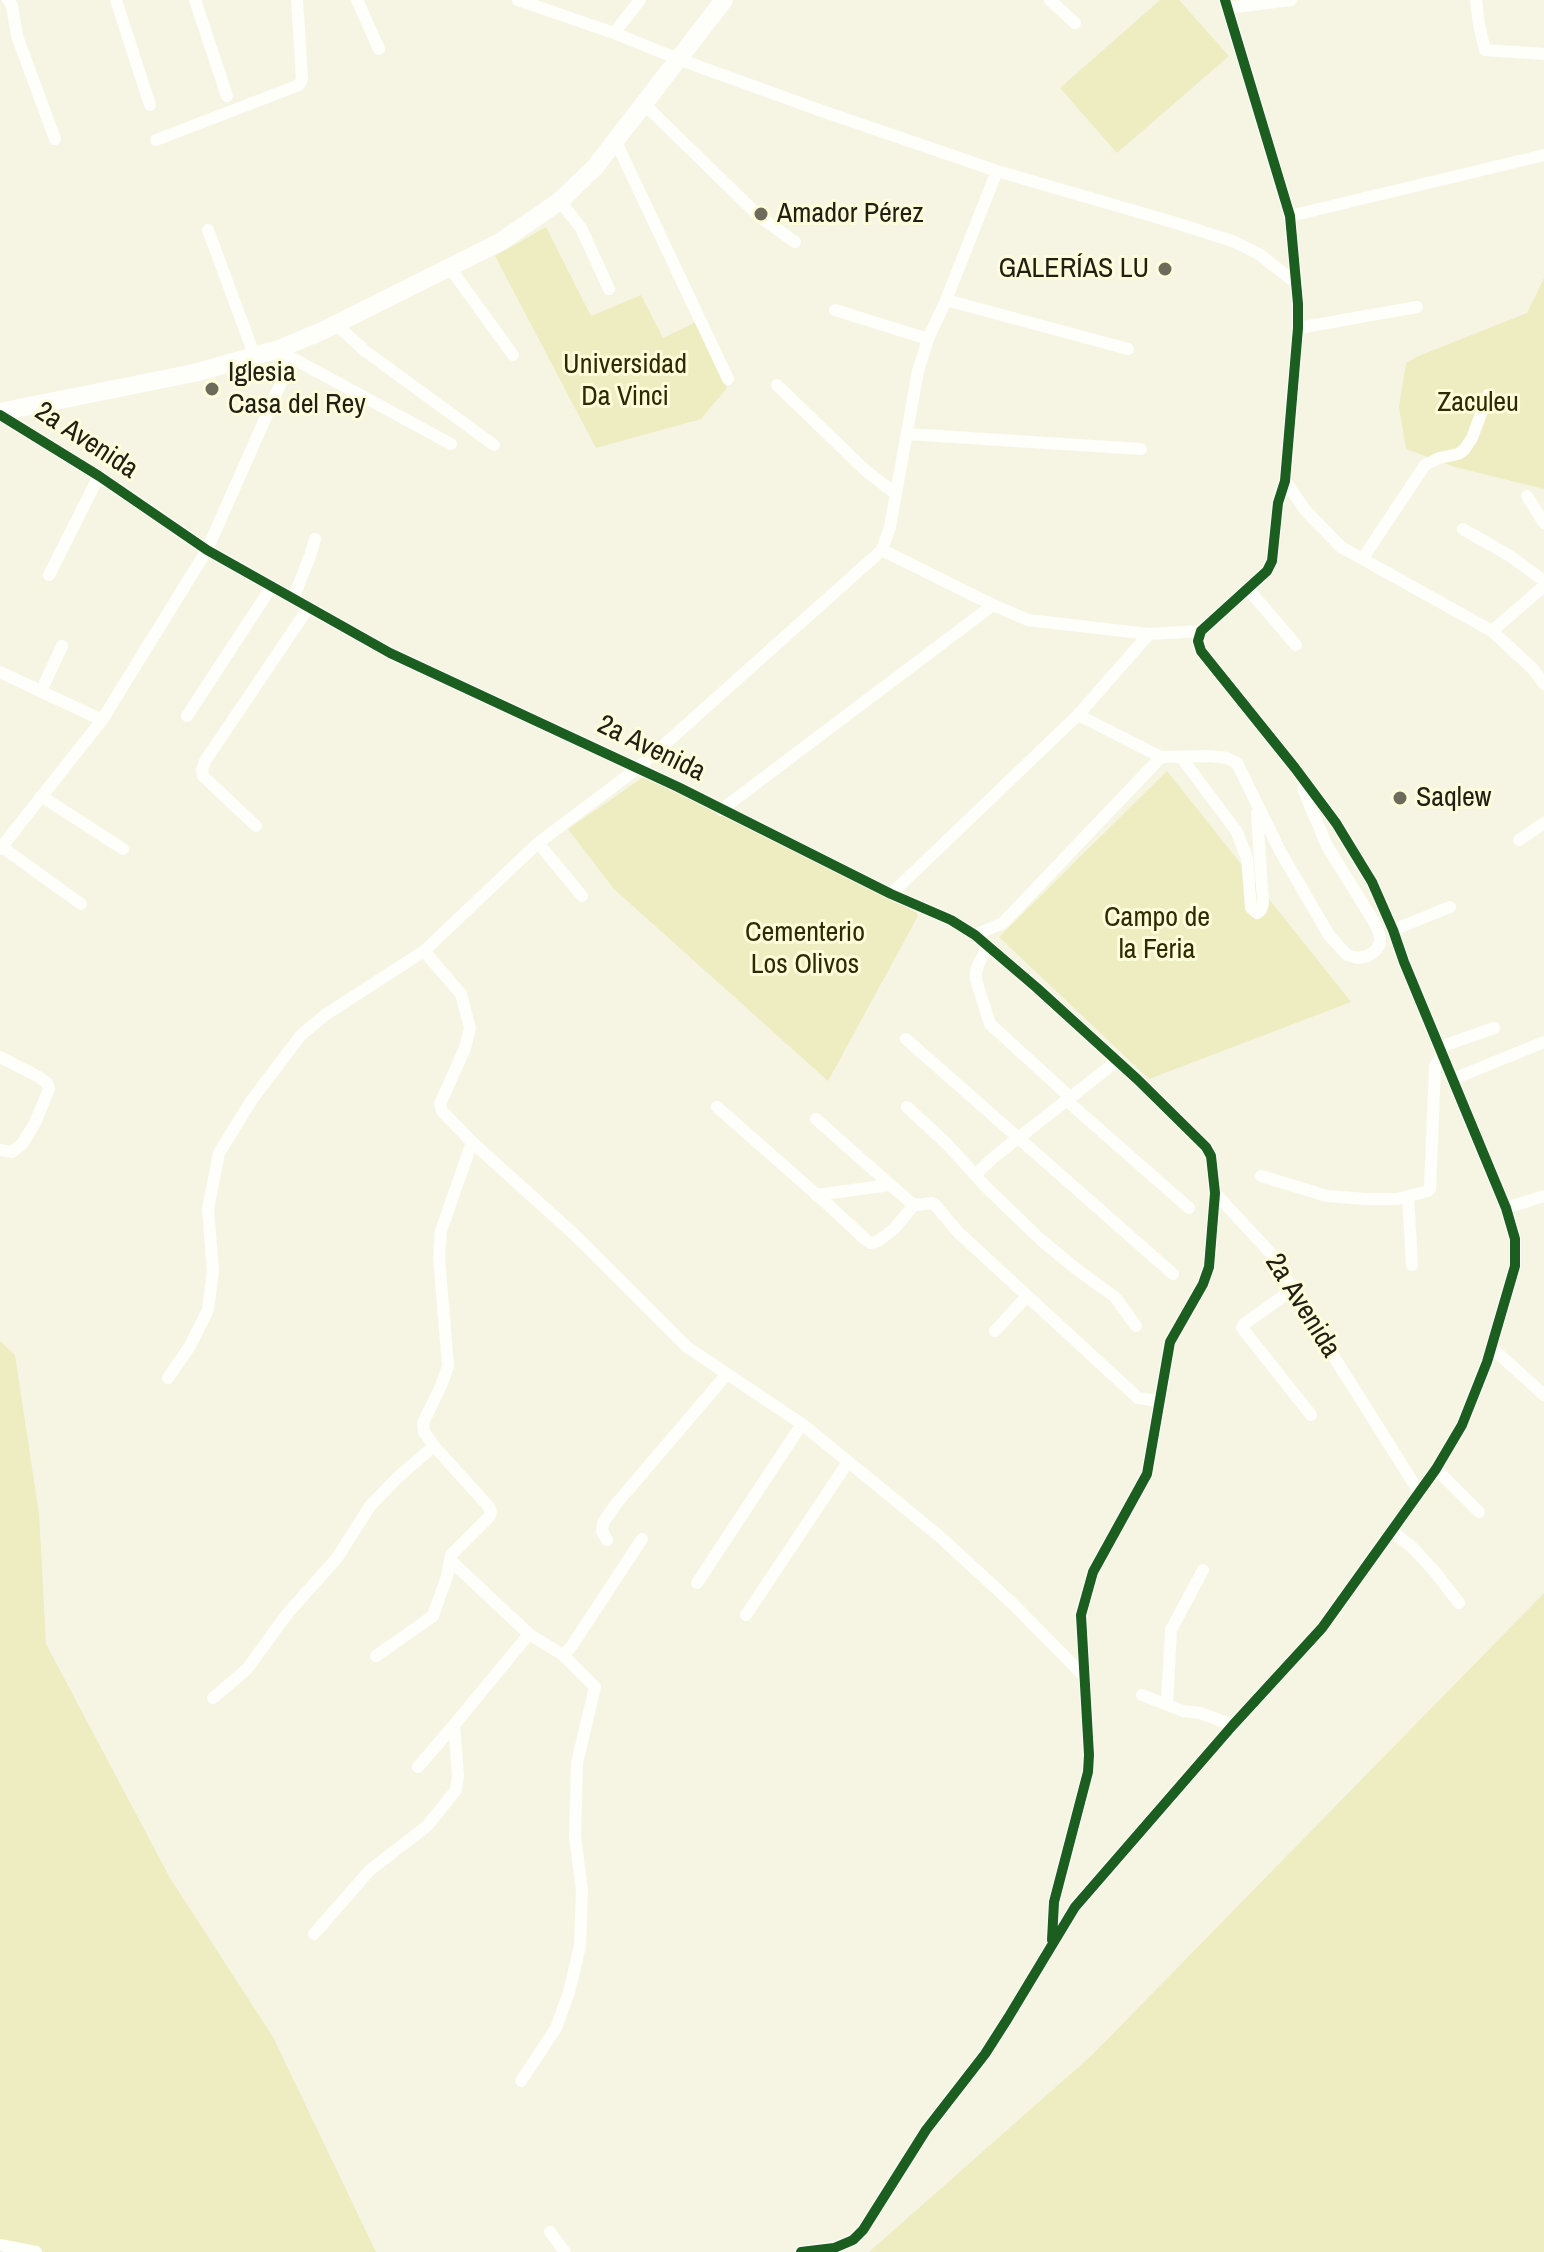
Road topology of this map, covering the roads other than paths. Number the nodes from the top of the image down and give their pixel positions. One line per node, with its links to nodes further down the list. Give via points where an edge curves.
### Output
1 (8, 0): 21 (street)
2 (116, 0): 20 (street)
3 (195, 0): 18 (street)
4 (297, 0): 22 (street, via 299,85)
5 (357, 0): 15 (street)
6 (518, 0): 14 (street)
7 (640, 0): 14 (street)
8 (724, 0): 17 (street)
9 (1050, 0): 13 (street)
10 (1291, 0): 12 (street)
11 (1476, 0): 16 (street, via 1485,50)
12 (1226, 4): 27 (street)
13 (1075, 23)
14 (614, 33): 17 (street)
15 (379, 49)
16 (1544, 54)
17 (678, 59): 19 (street); 25 (street)
18 (227, 96)
19 (644, 104): 23 (street); 29 (street, via 760,217)
20 (150, 105)
21 (55, 139)
22 (156, 140)
23 (616, 142): 26 (street); 43 (street)
24 (1544, 155): 27 (street)
25 (997, 171): 31 (street, via 1235,242); 33 (street)
26 (560, 201): 30 (street); 32 (street, via 581,228)
27 (1290, 216): 31 (street)
28 (208, 230): 42 (street)
29 (795, 242)
30 (450, 268): 36 (street); 41 (street)
31 (1297, 284): 37 (street)
32 (609, 289)
33 (946, 300): 38 (street); 39 (street)
34 (1417, 307): 37 (street)
35 (835, 310): 38 (street)
36 (336, 324): 40 (street); 49 (street)
37 (1298, 328): 52 (street)
38 (928, 339): 47 (street)
39 (1128, 349)
40 (286, 354): 42 (street); 48 (street); 58 (street)
41 (513, 355)
42 (255, 357): 46 (street)
43 (728, 379)
44 (777, 385): 53 (street)
45 (1488, 395): 60 (street, via 1464,450 1425,465)
46 (0, 413): 51 (street, 2a Avenida)
47 (907, 434): 50 (street); 53 (street)
48 (451, 444)
49 (494, 445)
50 (1141, 449)
51 (99, 476): 58 (street, 2a Avenida); 61 (street)
52 (1285, 481): 60 (street, via 1341,547); 64 (street, via 1272,561)
53 (896, 494): 59 (street)
54 (1527, 496): 55 (street)
55 (1544, 523)
56 (1463, 529): 62 (street)
57 (315, 539): 65 (street)
58 (207, 550): 63 (street, 2a Avenida); 78 (street)
59 (882, 550): 66 (street); 81 (street)
60 (1363, 558): 69 (street)
61 (49, 575)
62 (1544, 583): 69 (street)
63 (272, 586): 65 (street, 2a Avenida); 77 (street)
64 (1248, 589): 68 (street); 71 (street)
65 (293, 599): 67 (street, 2a Avenida)
66 (993, 605): 70 (street, via 1028,620); 85 (street)
67 (309, 607): 81 (street, 2a Avenida, via 390,653); 87 (street, via 202,770)
68 (1201, 631): 70 (street); 82 (street, via 1201,651)
69 (1492, 631): 74 (street)
70 (1149, 634): 76 (street)
71 (1296, 645)
72 (62, 646): 75 (street)
73 (0, 672): 75 (street)
74 (1544, 684)
75 (41, 691): 78 (street)
76 (1078, 715): 79 (street); 92 (street)
77 (187, 716)
78 (102, 720): 83 (street)
79 (1161, 757): 80 (street); 97 (street, via 1003,923)
80 (1181, 757): 84 (street, via 1237,763); 84 (street, via 1237,832 1247,858 1251,908 1257,913 1263,903)
81 (638, 768): 85 (street, 2a Avenida); 89 (street)
82 (1295, 768): 84 (street, via 1327,846 1376,925 1380,944 1375,951 1358,958 1336,945); 96 (street, via 1372,882)
83 (41, 796): 90 (street); 91 (street)
84 (1255, 802)
85 (721, 810): 92 (street, 2a Avenida)
86 (1544, 823): 88 (street)
87 (256, 826)
88 (1519, 840)
89 (538, 843): 93 (street); 99 (street)
90 (1, 848): 94 (street)
91 (123, 849)
92 (891, 894): 97 (street, 2a Avenida)
93 (582, 896)
94 (81, 904)
95 (1450, 907): 96 (street)
96 (1393, 930): 103 (street)
97 (975, 935): 98 (street, 2a Avenida)
98 (988, 946): 105 (street, 2a Avenida); 107 (street, via 976,972 990,1024)
99 (424, 951): 112 (street, via 461,994 468,1013 465,1048 440,1104); 132 (street, via 301,1035 219,1153 208,1209 213,1271 208,1310)
100 (1494, 1028): 103 (street)
101 (906, 1039): 111 (street)
102 (1544, 1042): 106 (street)
103 (1441, 1051): 106 (street); 120 (street, via 1435,1066 1430,1189)
104 (0, 1057): 113 (street, via 39,1077 49,1089 22,1144 12,1152)
105 (1117, 1061): 107 (street); 117 (street, 2a Avenida, via 1206,1147)
106 (1453, 1079): 123 (street)
107 (1068, 1099): 111 (street); 122 (street)
108 (717, 1107): 118 (street)
109 (907, 1107): 114 (street)
110 (816, 1119): 116 (street)
111 (1019, 1137): 114 (street); 125 (street)
112 (472, 1142): 131 (street, via 687,1347); 137 (street, via 441,1231 448,1366 423,1423)
113 (0, 1150)
114 (975, 1175): 128 (street, via 1041,1240 1115,1297)
115 (1261, 1176): 120 (street, via 1327,1196)
116 (890, 1185): 118 (street); 121 (street)
117 (1215, 1193): 126 (street, 2a Avenida, via 1277,1260); 134 (street, via 1209,1267 1170,1342)
118 (816, 1195): 121 (street, via 871,1243 894,1229)
119 (1544, 1196): 123 (street)
120 (1408, 1197): 124 (street)
121 (914, 1205): 127 (street, via 935,1205)
122 (1189, 1208)
123 (1506, 1208): 130 (street, via 1515,1239 1515,1266)
124 (1412, 1265)
125 (1173, 1274)
126 (1292, 1290): 135 (street, via 1242,1328); 140 (street, 2a Avenida)
127 (1027, 1296): 129 (street); 134 (street, via 1138,1398)
128 (1136, 1326)
129 (995, 1331)
130 (1491, 1347): 133 (street); 139 (street, via 1462,1425)
131 (727, 1374): 136 (street); 144 (street, via 616,1504 603,1523)
132 (168, 1378)
133 (1544, 1395)
134 (1159, 1401): 153 (street, via 1147,1474 1093,1572 1081,1615)
135 (1311, 1415)
136 (802, 1424): 138 (street); 147 (street)
137 (434, 1446): 145 (street, via 491,1512); 155 (street, via 370,1506 337,1558 247,1669)
138 (848, 1462): 149 (street); 153 (street, via 938,1535)
139 (1436, 1469): 140 (street); 141 (street)
140 (1419, 1492): 142 (street)
141 (1479, 1512)
142 (1392, 1531): 148 (street); 158 (street, via 1322,1628)
143 (642, 1539): 151 (street)
144 (607, 1540)
145 (450, 1560): 150 (street); 152 (street, via 433,1616)
146 (1203, 1570): 156 (street, via 1171,1630)
147 (697, 1583)
148 (1459, 1603)
149 (746, 1615)
150 (529, 1634): 151 (street); 157 (street)
151 (563, 1655): 162 (street, via 595,1687 577,1763 580,1946 556,2028)
152 (376, 1656)
153 (1083, 1675): 161 (street, via 1088,1772 1054,1902)
154 (1142, 1695): 156 (street)
155 (213, 1698)
156 (1167, 1702): 158 (street)
157 (454, 1725): 159 (street); 160 (street, via 456,1790 427,1826 370,1870)
158 (1233, 1725): 161 (street, via 1075,1907)
159 (418, 1767)
160 (314, 1934)
161 (1051, 1944): 167 (street, via 985,2054 926,2130 863,2230 834,2248)
162 (521, 2081)
163 (550, 2232): 166 (street)
164 (0, 2245): 165 (street)
165 (36, 2252)
166 (565, 2252)
167 (801, 2252)

